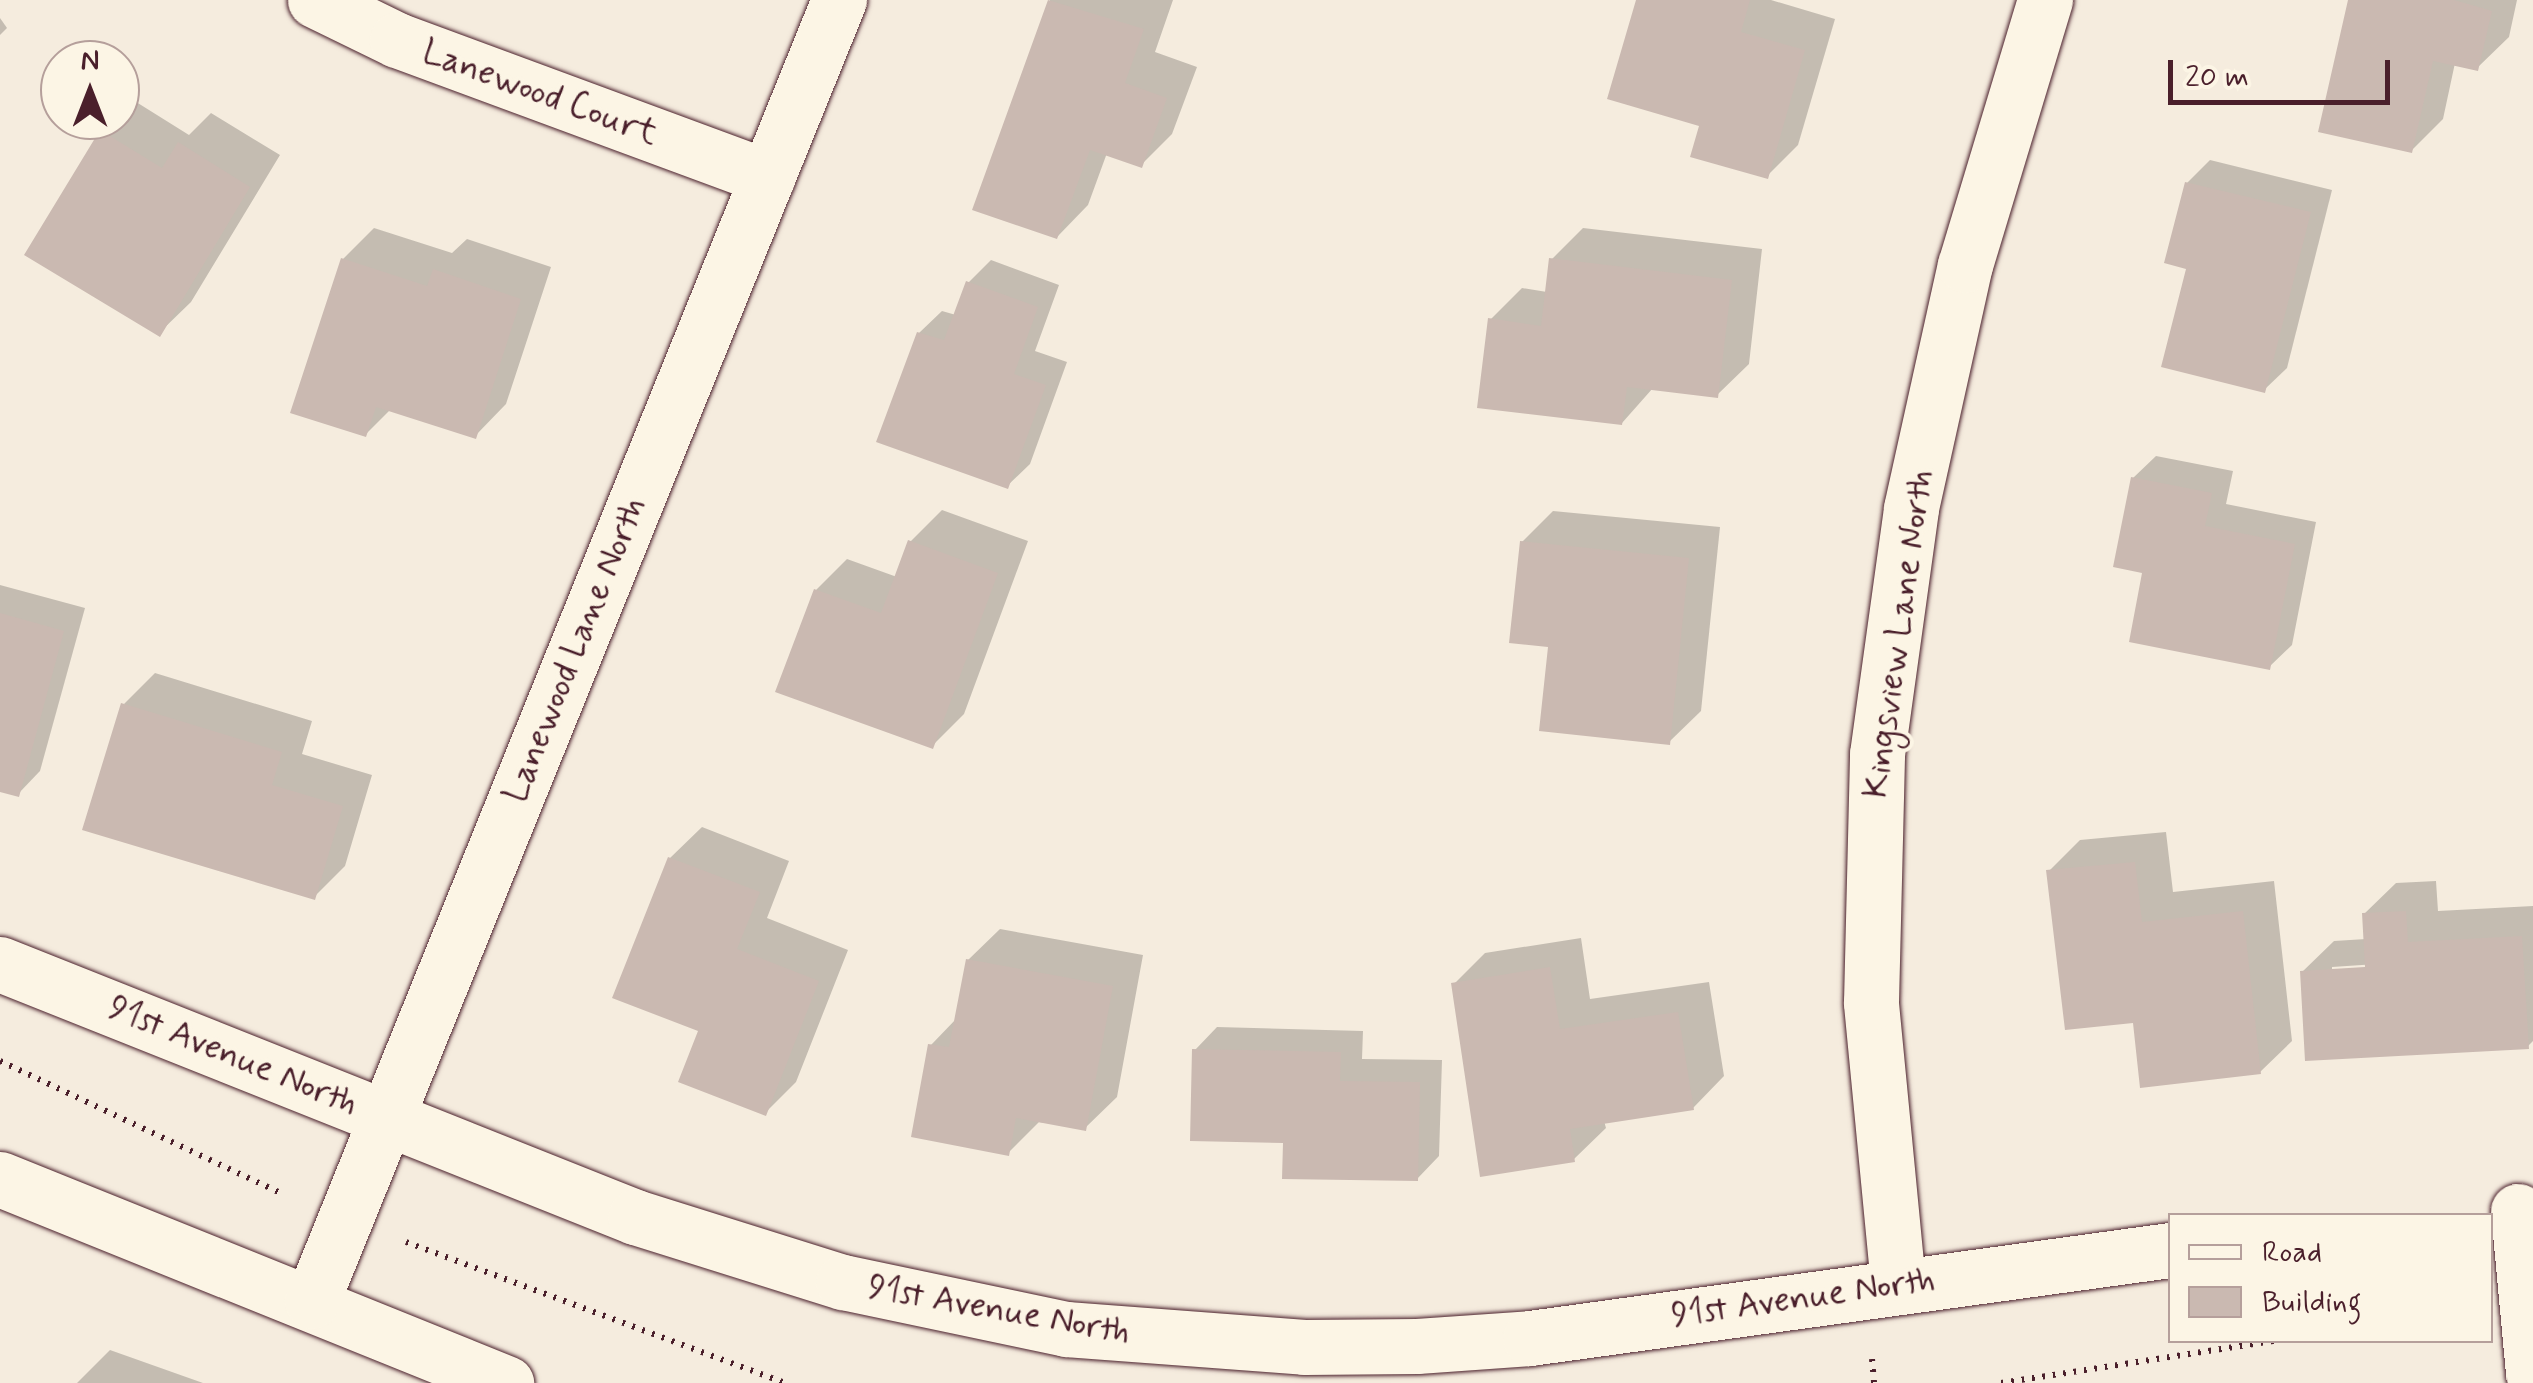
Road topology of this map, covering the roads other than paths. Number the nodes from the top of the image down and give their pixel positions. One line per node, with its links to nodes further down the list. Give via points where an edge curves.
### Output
1 (316, 0): 4 (street, Lanewood Court, via 396,40)
2 (838, 0): 4 (street, Lanewood Lane North)
3 (2045, 0): 10 (street, Kingsview Lane North, via 1966,265 1910,508 1877,754 1870,1002)
4 (768, 177): 6 (street, Lanewood Lane North)
5 (0, 964): 6 (street, 91st Avenue North)
6 (386, 1118): 10 (street, 91st Avenue North, via 635,1217 824,1276 1066,1329 1304,1348 1417,1346 1530,1338); 11 (street, Lanewood Lane North)
7 (0, 1179): 11 (street)
8 (2510, 1212): 12 (street)
9 (2168, 1250): 10 (street, 91st Avenue North)
10 (1898, 1284)
11 (312, 1301): 13 (street)
12 (2533, 1373)
13 (506, 1383)

